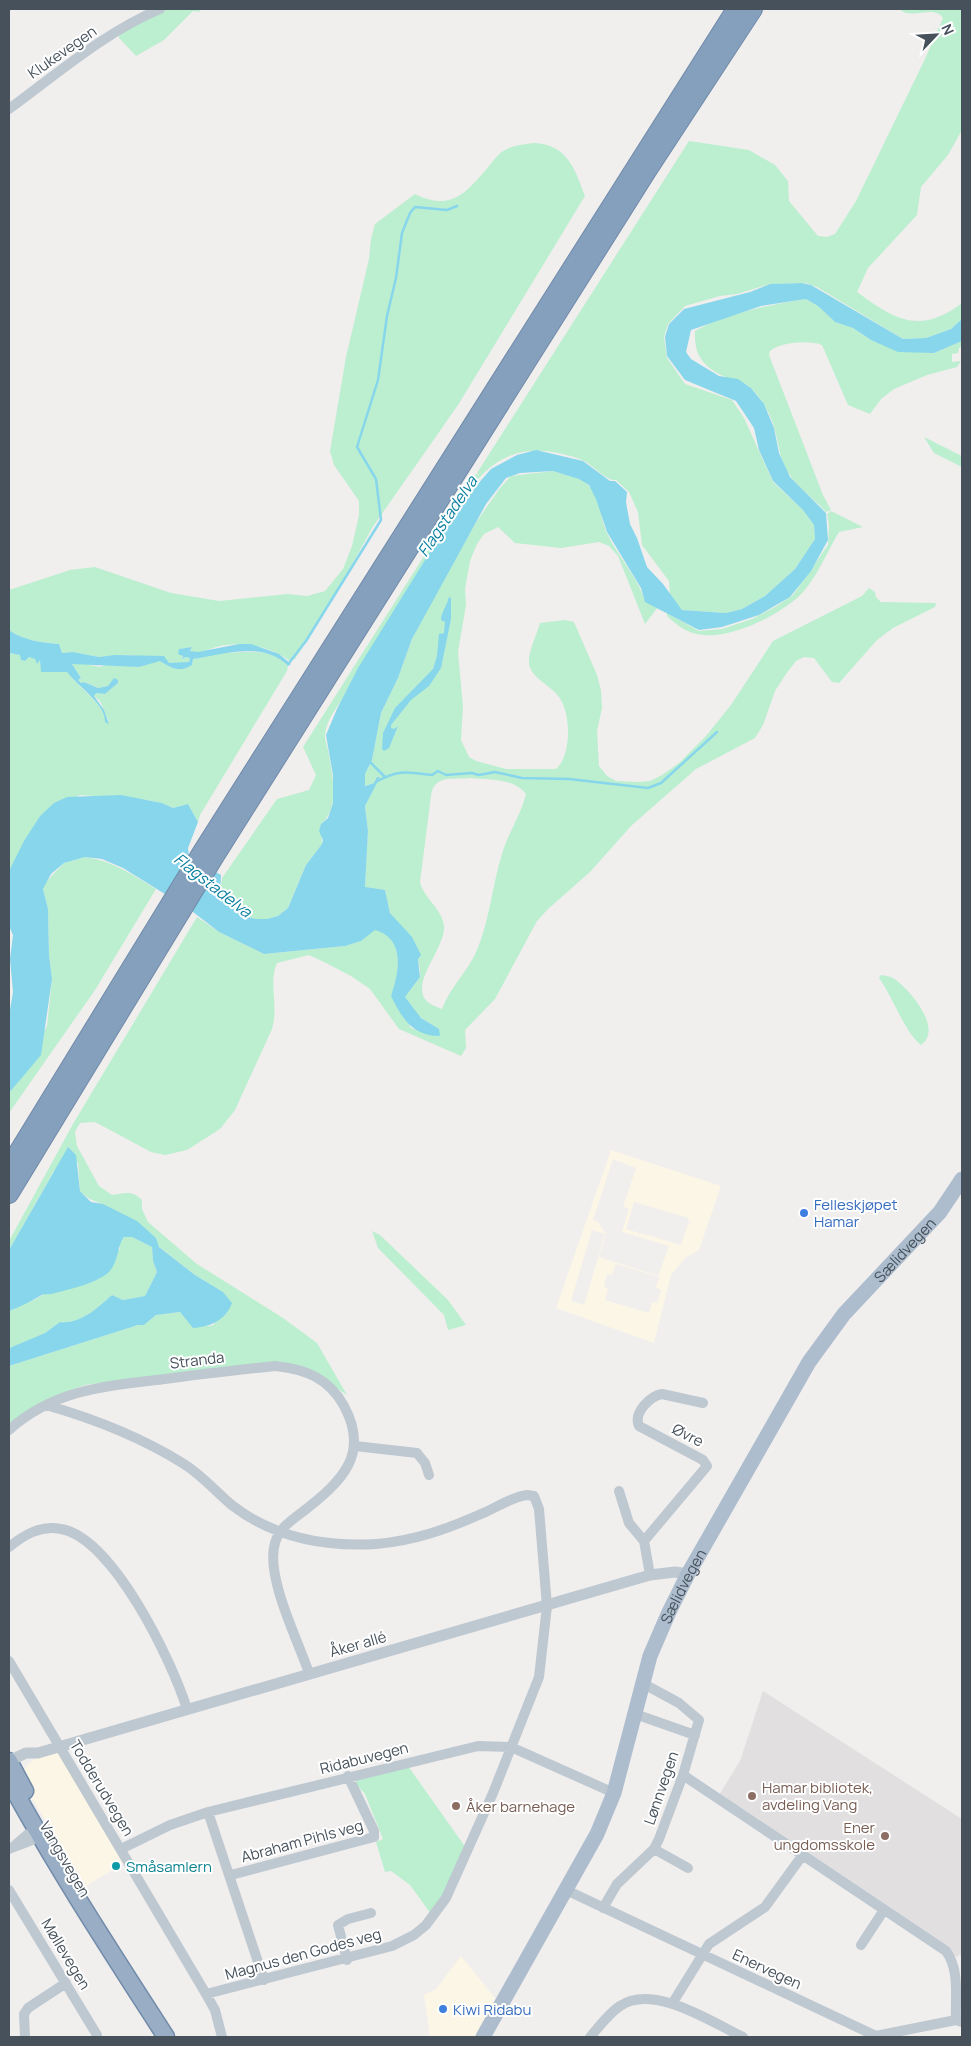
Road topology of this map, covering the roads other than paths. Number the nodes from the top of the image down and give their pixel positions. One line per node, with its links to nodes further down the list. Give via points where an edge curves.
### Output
1 (160, 9): 4 (street, Klukevegen, via 103,41)
2 (736, 9): 5 (highway)
3 (753, 9): 5 (highway)
4 (9, 108)
5 (207, 856): 6 (highway)
6 (172, 912): 7 (highway); 9 (highway)
7 (9, 1167)
8 (962, 1179): 19 (main road, Sælidvegen, via 940,1212 844,1314 809,1362)
9 (9, 1194)
10 (703, 1402): 17 (street, Øvre, via 656,1395 638,1417 639,1426 703,1460 707,1466)
11 (46, 1405): 12 (street, Stranda); 13 (street, Stranda, via 81,1390 106,1385 267,1367 289,1368 311,1374 331,1388 347,1412); 16 (street, via 101,1422 156,1447 186,1465 242,1512)
12 (9, 1430)
13 (355, 1446): 14 (street, via 417,1452); 16 (street, via 348,1464 331,1488)
14 (428, 1475)
15 (619, 1491): 17 (street, via 629,1523)
16 (278, 1533): 21 (street, Magnus den Godes veg, via 321,1543 378,1544 427,1536 522,1495 534,1496 542,1524); 23 (street, via 273,1556 275,1577)
17 (644, 1541): 20 (street)
18 (9, 1548): 25 (street, via 20,1537 41,1529 61,1529 80,1537 112,1569 134,1599 169,1659)
19 (688, 1574): 20 (street, Åker allé); 24 (main road, Sælidvegen, via 659,1633)
20 (650, 1575): 21 (street, Åker allé)
21 (547, 1606): 23 (street, Åker allé); 29 (street, Magnus den Godes veg, via 539,1677)
22 (9, 1661): 28 (street, Todderudvegen)
23 (309, 1673): 25 (street, Åker allé)
24 (642, 1683): 26 (main road, Sælidvegen); 27 (street, Lønnvegen, via 679,1703 699,1720)
25 (187, 1708): 28 (street, Åker allé)
26 (635, 1714): 27 (street, Lønnvegen); 33 (main road, Sælidvegen)
27 (694, 1735): 31 (street, Lønnvegen)
28 (60, 1746): 30 (street, Åker allé, via 38,1753); 38 (street, Todderudvegen)
29 (511, 1747): 32 (street, Ridabuvegen, via 478,1746); 33 (street, Ridabuvegen); 49 (street, Magnus den Godes veg, via 459,1871 434,1914 414,1935 403,1941)
30 (10, 1770): 35 (highway, Vangsvegen)
31 (683, 1775): 37 (street, Lønnvegen); 39 (street)
32 (348, 1776): 34 (street, Ridabuvegen); 41 (street, Abraham Pihls veg, via 374,1837)
33 (614, 1793): 43 (main road, Sælidvegen, via 597,1834)
34 (208, 1812): 38 (street, Ridabuvegen, via 170,1825); 41 (street)
35 (41, 1831): 36 (street); 57 (highway, Vangsvegen, via 92,1906 118,1959)
36 (11, 1848)
37 (654, 1849): 40 (street, Lønnvegen); 44 (street, Lønnvegen, via 617,1884)
38 (121, 1850): 52 (street, Todderudvegen)
39 (802, 1856): 45 (street); 48 (street, via 765,1907 719,1936)
40 (688, 1868)
41 (231, 1875): 50 (street)
42 (9, 1890): 51 (street, Møllevegen)
43 (566, 1890): 44 (street, Enervegen); 59 (main road, Sælidvegen)
44 (603, 1908): 48 (street, Enervegen)
45 (884, 1910): 47 (street); 54 (street, via 951,1957)
46 (371, 1914): 49 (street, via 348,1919 338,1925)
47 (861, 1945)
48 (700, 1955): 53 (street); 62 (street, Enervegen)
49 (347, 1960): 50 (street, Magnus den Godes veg)
50 (264, 1980): 52 (street, Magnus den Godes veg)
51 (66, 1983): 55 (street, Møllevegen); 56 (street, via 28,2008 24,2014)
52 (206, 1994): 58 (street, Todderudvegen, via 215,2010)
53 (672, 2004): 60 (street, via 650,1998 626,2002); 61 (street)
54 (959, 2021): 62 (street, Enervegen)
55 (97, 2035)
56 (25, 2037)
57 (166, 2037)
58 (222, 2037)
59 (483, 2037)
60 (590, 2037)
61 (743, 2037)
62 (876, 2037)

